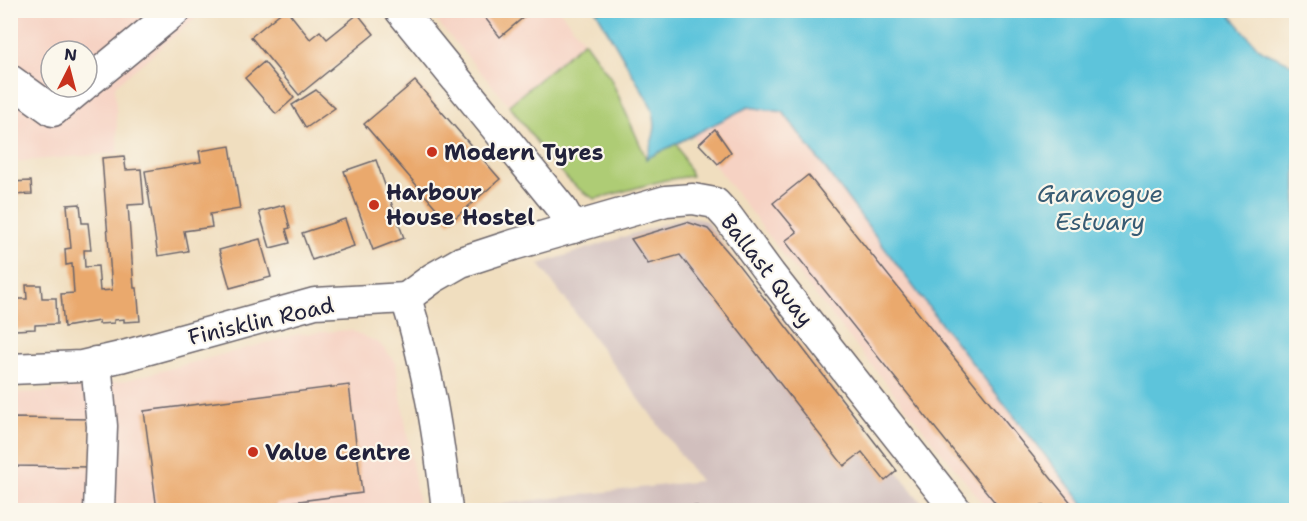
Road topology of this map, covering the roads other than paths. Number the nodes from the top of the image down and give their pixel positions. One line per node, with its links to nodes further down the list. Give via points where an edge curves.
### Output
1 (176, 10): 3 (street)
2 (400, 10): 6 (street, via 557,203)
3 (99, 73)
4 (10, 80): 5 (street, via 53,111)
5 (68, 99)
6 (573, 228): 7 (street, Ballast Quay, via 461,262); 12 (street, Ballast Quay, via 666,201 693,199 715,203)
7 (406, 298): 8 (street, Finisklin Road, via 315,303); 11 (street, via 428,382)
8 (96, 362): 9 (street, Finisklin Road); 10 (street, via 102,426)
9 (10, 369)
10 (99, 510)
11 (447, 510)
12 (956, 510)

